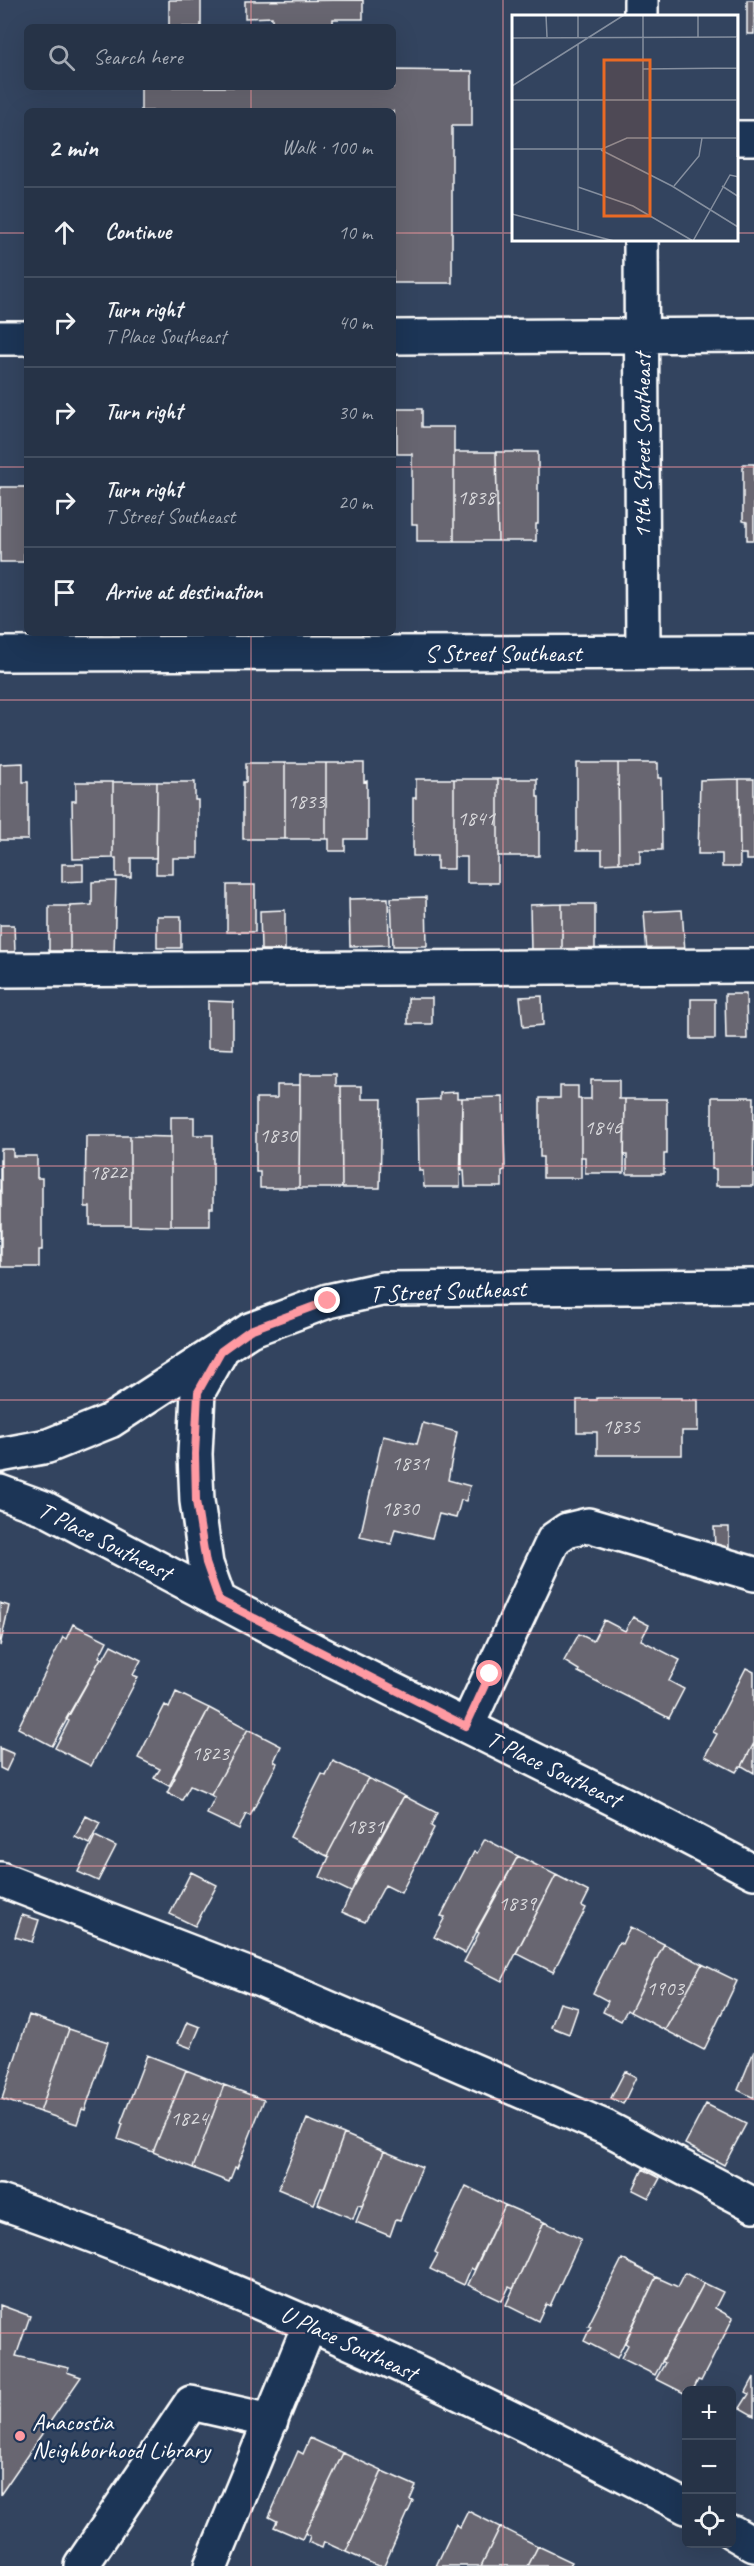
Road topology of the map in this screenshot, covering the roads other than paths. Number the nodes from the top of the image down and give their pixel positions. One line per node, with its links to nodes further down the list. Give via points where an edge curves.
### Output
1 (641, 242): 4 (street, 19th Street Southeast)
2 (754, 335): 4 (street)
3 (396, 337): 4 (street)
4 (641, 337): 7 (street, 19th Street Southeast)
5 (0, 338): 6 (street)
6 (24, 338)
7 (643, 652): 8 (street, S Street Southeast); 9 (street, S Street Southeast)
8 (754, 652)
9 (0, 654)
10 (754, 966): 11 (street)
11 (0, 970)
12 (754, 1286): 13 (street, T Street Southeast, via 382,1288 276,1319 250,1330)
13 (221, 1351): 14 (street, T Street Southeast, via 110,1421 48,1446); 17 (street, via 198,1392 195,1454 196,1501 206,1563)
14 (0, 1455)
15 (0, 1492): 17 (street, T Place Southeast, via 44,1508)
16 (754, 1574): 18 (street, via 588,1525 567,1530 554,1539)
17 (219, 1600): 18 (street, T Place Southeast)
18 (466, 1726): 19 (street, T Place Southeast)
19 (754, 1872)
20 (0, 1879): 22 (street, via 263,1980 607,2128)
21 (0, 2202): 23 (street, U Place Southeast)
22 (754, 2205)
23 (310, 2324): 24 (street); 25 (street, U Place Southeast, via 478,2401)
24 (271, 2421): 28 (street, via 191,2403); 29 (street)
25 (682, 2505)
26 (736, 2534): 27 (street)
27 (754, 2545)
28 (81, 2566)
29 (211, 2566)

